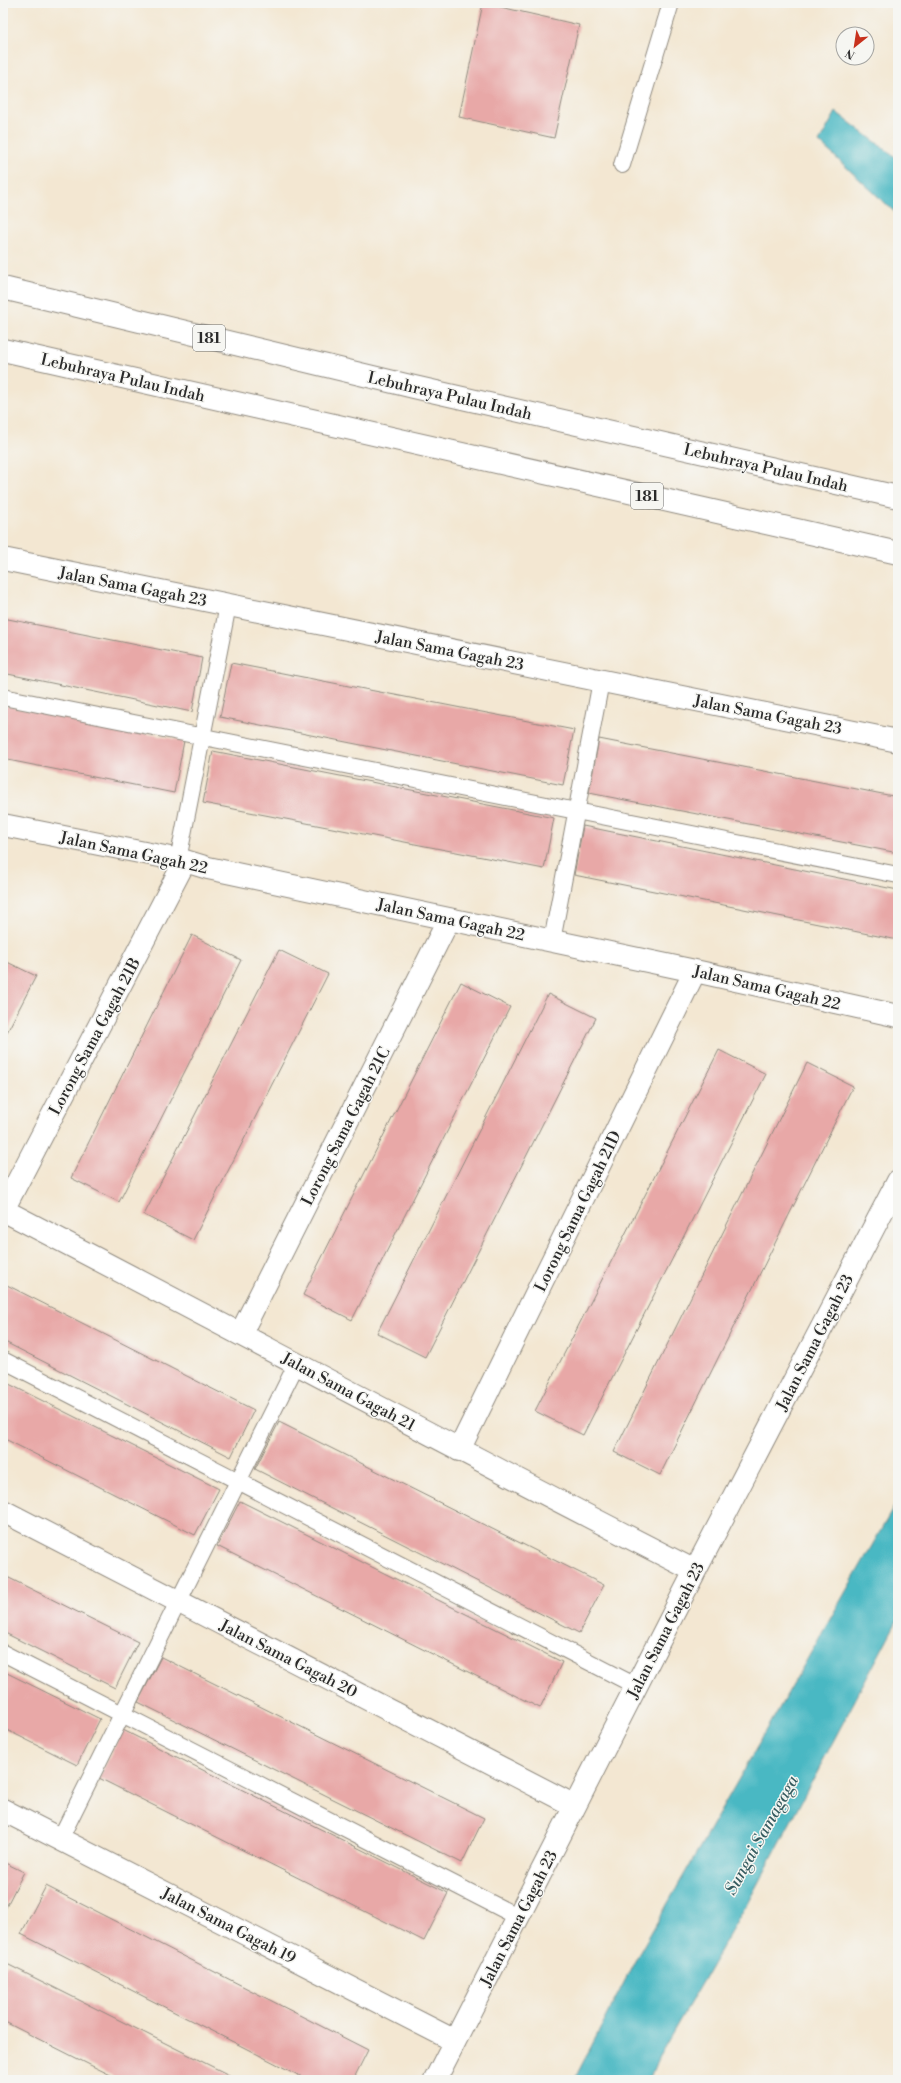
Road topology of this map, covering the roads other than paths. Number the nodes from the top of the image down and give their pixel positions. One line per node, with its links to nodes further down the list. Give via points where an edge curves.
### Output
1 (672, 3): 2 (lane)
2 (622, 165)
3 (3, 288): 5 (street, Lebuhraya Pulau Indah / 181, via 414,387)
4 (3, 350): 6 (street, Lebuhraya Pulau Indah / 181)
5 (898, 497)
6 (898, 553)
7 (3, 559): 8 (street, Jalan Sama Gagah 23)
8 (228, 605): 9 (street, Jalan Sama Gagah 23); 11 (lane)
9 (601, 681): 12 (street, Jalan Sama Gagah 23); 13 (lane)
10 (3, 697): 11 (lane)
11 (202, 737): 13 (lane); 15 (lane)
12 (898, 741)
13 (576, 811): 16 (lane); 18 (lane)
14 (3, 825): 15 (street, Jalan Sama Gagah 22)
15 (182, 860): 17 (street, Jalan Sama Gagah 22, via 208,868); 22 (street, Lorong Sama Gagah 21B)
16 (898, 875)
17 (449, 919): 18 (street, Jalan Sama Gagah 22); 23 (street, Lorong Sama Gagah 21C)
18 (552, 941): 19 (street, Jalan Sama Gagah 22)
19 (695, 971): 20 (street, Jalan Sama Gagah 22); 26 (street, Lorong Sama Gagah 21D)
20 (898, 1016)
21 (898, 1181): 29 (street, Jalan Sama Gagah 23)
22 (3, 1210): 23 (street, Jalan Sama Gagah 21)
23 (241, 1333): 25 (street, Jalan Sama Gagah 21)
24 (3, 1360): 27 (lane)
25 (297, 1363): 26 (street, Jalan Sama Gagah 21); 27 (lane)
26 (459, 1450): 29 (street, Jalan Sama Gagah 21)
27 (238, 1481): 30 (lane); 32 (lane)
28 (3, 1511): 30 (street, Jalan Sama Gagah 20)
29 (695, 1571): 32 (street, Jalan Sama Gagah 23)
30 (178, 1601): 33 (lane); 34 (street, Jalan Sama Gagah 20)
31 (3, 1653): 33 (lane)
32 (636, 1686): 34 (street, Jalan Sama Gagah 23)
33 (122, 1714): 36 (lane); 37 (lane)
34 (575, 1806): 37 (street, Jalan Sama Gagah 23)
35 (3, 1810): 36 (street, Jalan Sama Gagah 19)
36 (60, 1839): 38 (street, Jalan Sama Gagah 19)
37 (518, 1917): 38 (street, Jalan Sama Gagah 23)
38 (455, 2041): 39 (street, Jalan Sama Gagah 23)
39 (435, 2080)

